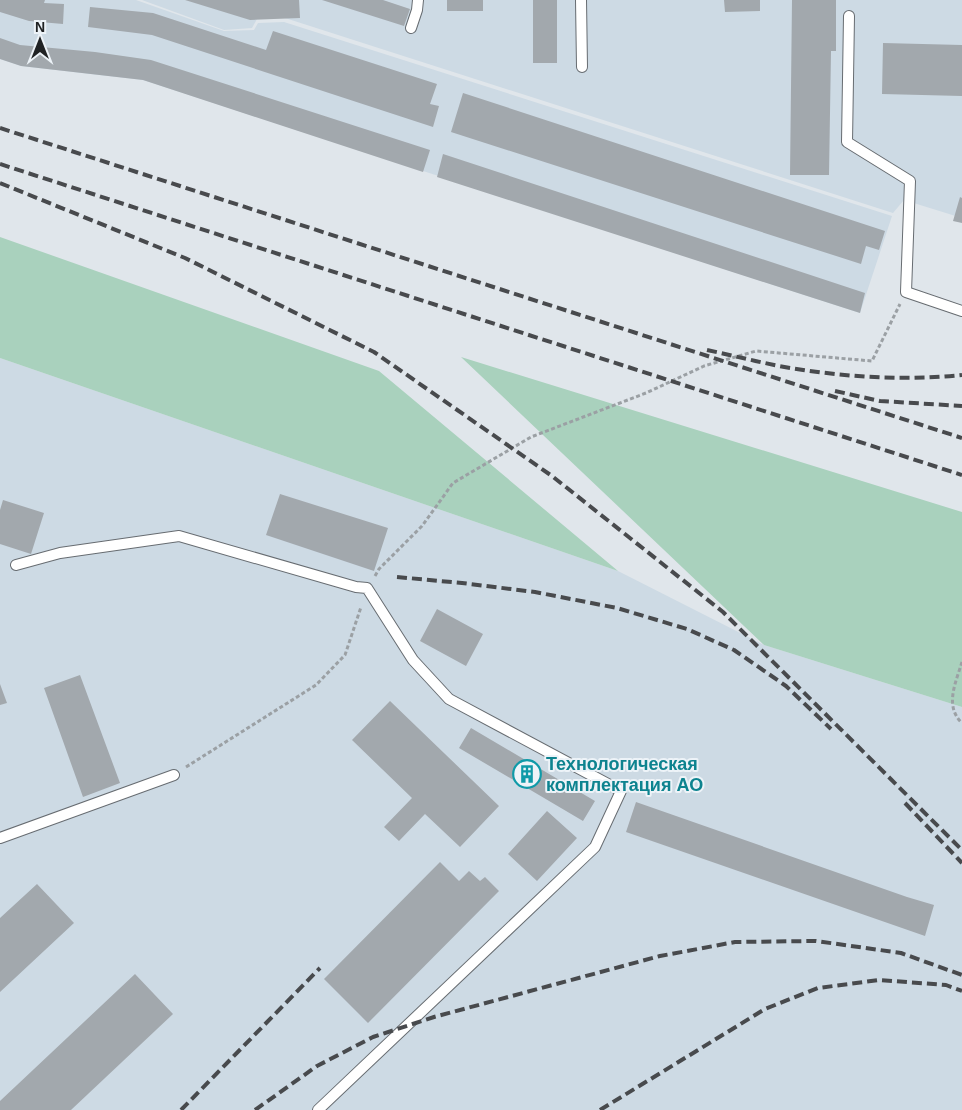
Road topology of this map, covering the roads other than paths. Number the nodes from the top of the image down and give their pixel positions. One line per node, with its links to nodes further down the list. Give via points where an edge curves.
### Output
1 (418, 0): 4 (lane)
2 (581, 0): 5 (lane)
3 (849, 16): 6 (lane, via 847,142 910,181 906,292)
4 (412, 28)
5 (582, 67)
6 (962, 311)
7 (16, 565): 10 (lane, via 60,553 179,536 367,588 413,660 449,699 621,791 595,847)
8 (174, 775): 9 (lane)
9 (0, 838)
10 (318, 1110)

